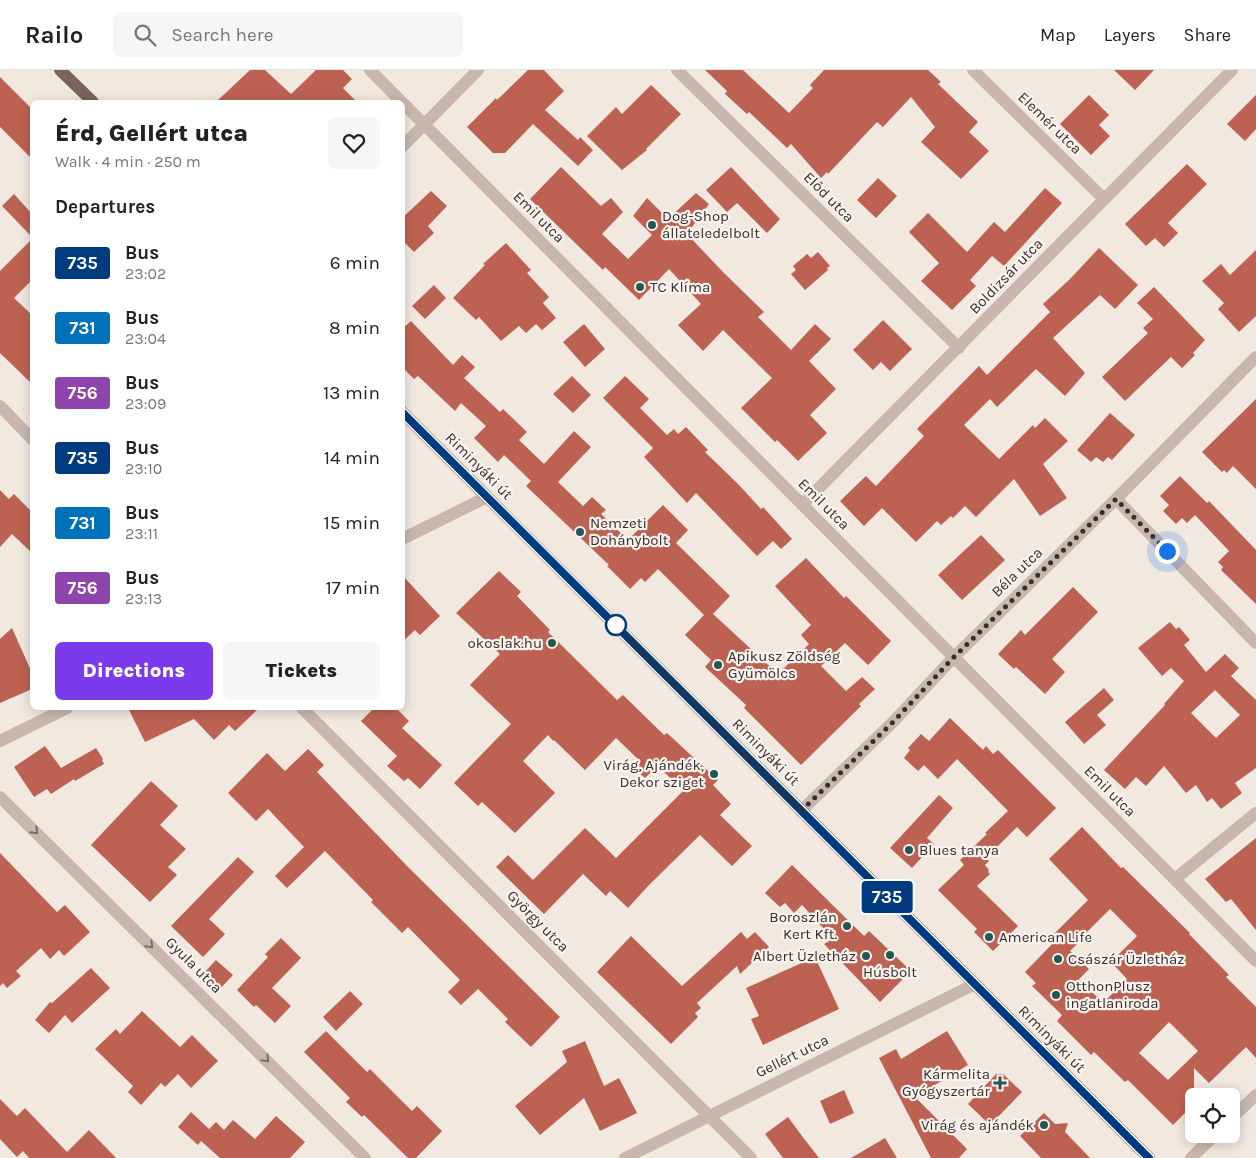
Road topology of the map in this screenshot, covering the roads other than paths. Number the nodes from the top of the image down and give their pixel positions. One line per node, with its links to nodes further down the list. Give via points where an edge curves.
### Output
1 (60, 70): 7 (main road)
2 (370, 70): 8 (street, Emil utca)
3 (478, 70): 10 (street)
4 (677, 70): 13 (street, Előd utca)
5 (973, 70): 12 (street, Elemér utca)
6 (1232, 70): 12 (street, Boldizsár utca)
7 (91, 100)
8 (400, 100)
9 (405, 105): 10 (street, Emil utca)
10 (424, 124): 11 (street); 20 (street, Emil utca)
11 (405, 143)
12 (1104, 199): 13 (street, Boldizsár utca)
13 (958, 348): 20 (street, Boldizsár utca)
14 (1256, 357): 19 (street, Béla utca)
15 (0, 406): 17 (street)
16 (405, 415): 18 (main road, Riminyáki út)
17 (30, 437)
18 (487, 496): 21 (street); 28 (main road, Riminyáki út)
19 (1116, 499): 22 (street); 23 (street, Béla utca)
20 (802, 505): 23 (street, Emil utca)
21 (405, 538)
22 (1256, 643)
23 (954, 657): 28 (street, Béla utca, via 894,721); 30 (street, Emil utca)
24 (63, 710): 26 (street)
25 (304, 710): 35 (street, György utca)
26 (0, 741)
27 (0, 797): 37 (street, Gyula utca, one-way to 37)
28 (801, 811): 32 (main road, Riminyáki út)
29 (1256, 813): 30 (street)
30 (1175, 879): 31 (street, Emil utca)
31 (1256, 960)
32 (975, 984): 35 (street, Gellért utca); 40 (main road, Riminyáki út)
33 (1256, 1095): 34 (street)
34 (1240, 1110)
35 (708, 1116): 38 (street, Gellért utca); 39 (street, György utca)
36 (1207, 1143): 41 (street)
37 (365, 1158)
38 (624, 1158)
39 (751, 1158)
40 (1149, 1158)
41 (1191, 1158)

